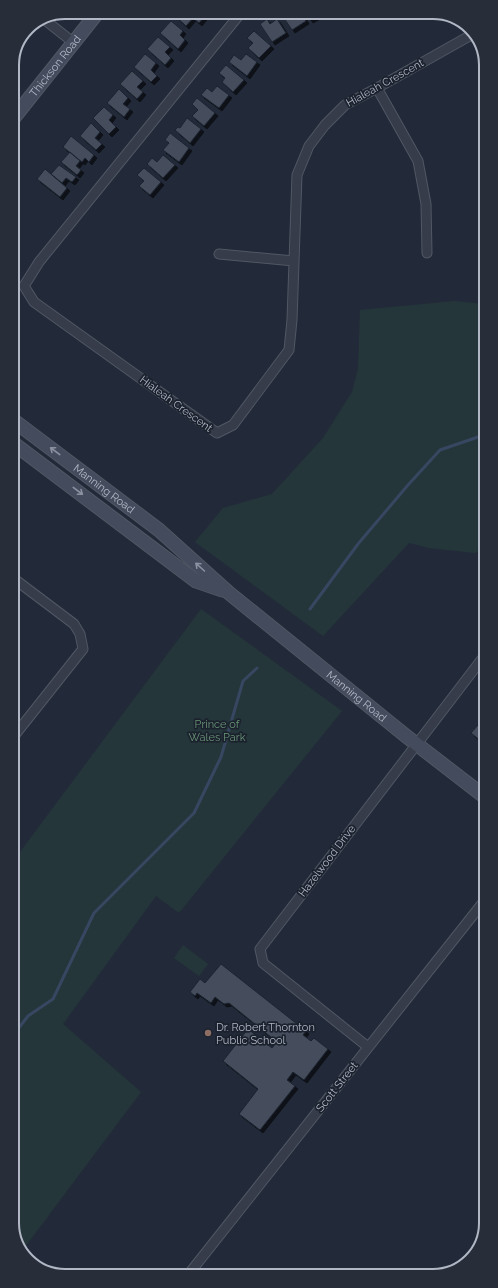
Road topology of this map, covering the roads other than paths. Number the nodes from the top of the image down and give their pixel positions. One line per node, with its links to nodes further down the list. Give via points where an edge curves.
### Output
1 (93, 19): 5 (main road, Thickson Road)
2 (236, 19): 10 (street, Hialeah Crescent, via 39,262 24,286 34,302 217,433 234,425 289,350)
3 (48, 23): 5 (street)
4 (469, 36): 6 (street, Hialeah Crescent)
5 (74, 43): 7 (main road, Thickson Road)
6 (377, 88): 8 (street, via 418,161 426,204); 10 (street, Hialeah Crescent, via 344,105 309,146 298,175)
7 (19, 111)
8 (427, 253)
9 (219, 254): 10 (street)
10 (294, 260)
11 (19, 425): 14 (main road, Manning Road, one-way to 11, via 159,530)
12 (19, 448): 14 (main road, Manning Road, one-way to 14, via 196,581)
13 (19, 583): 16 (street, via 74,624 80,634 83,649)
14 (229, 593): 17 (main road, Manning Road)
15 (479, 663): 17 (street, Hazelwood Drive)
16 (19, 730)
17 (416, 744): 18 (main road, Manning Road); 20 (street, Hazelwood Drive, via 260,948 263,963)
18 (479, 792)
19 (479, 908): 20 (street, Scott Street)
20 (368, 1047): 21 (street, Scott Street)
21 (193, 1269)

